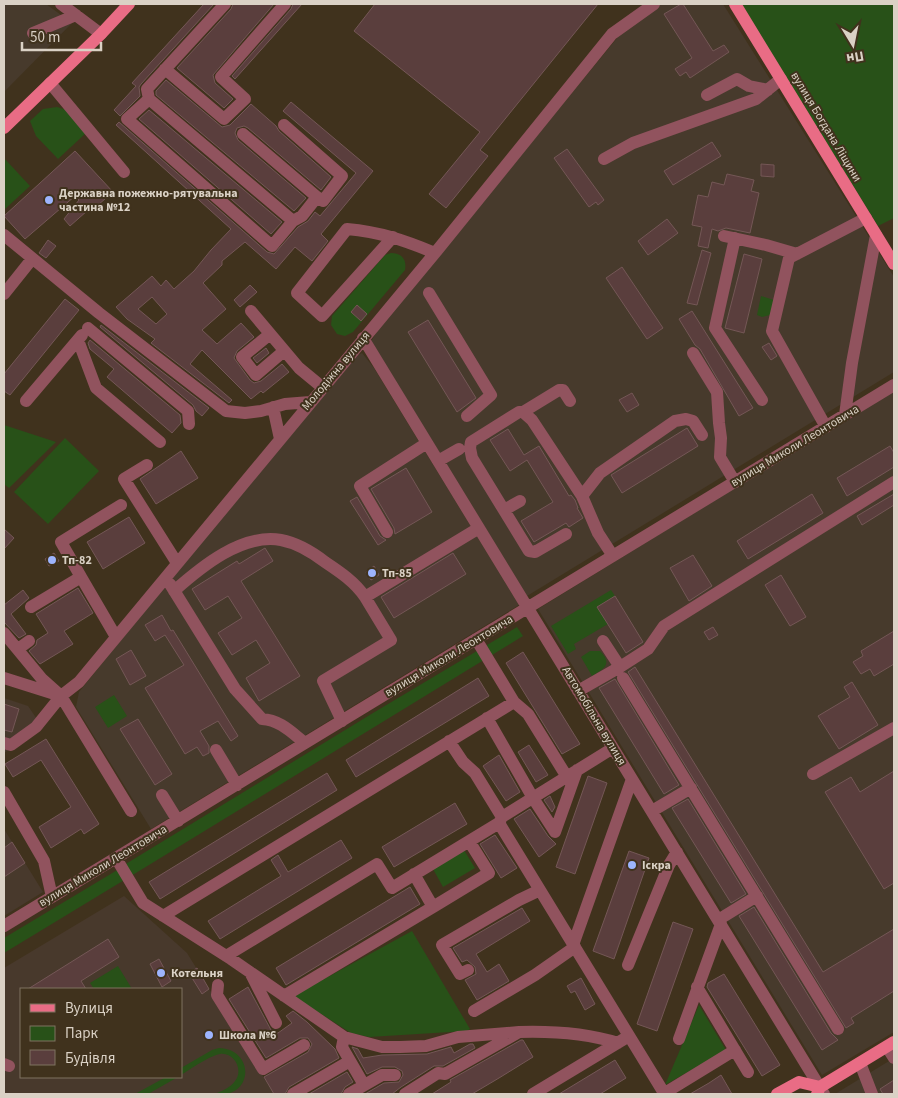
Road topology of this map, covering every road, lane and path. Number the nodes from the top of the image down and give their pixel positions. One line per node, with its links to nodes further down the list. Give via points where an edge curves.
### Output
1 (62, 4): 7 (street)
2 (129, 4): 9 (main road)
3 (225, 4): 10 (street)
4 (285, 4): 10 (street, via 221,77 245,99 224,119)
5 (654, 4): 27 (street, Молодіжна вулиця, via 612,34)
6 (735, 4): 11 (main road, вулиця Богдана Ліщини)
7 (76, 15): 8 (street); 9 (street)
8 (33, 33)
9 (101, 34): 12 (main road)
10 (165, 69): 15 (street, via 146,89)
11 (781, 79): 13 (street); 22 (main road, вулиця Богдана Ліщини)
12 (50, 84): 17 (main road); 20 (street)
13 (768, 90): 14 (street, via 749,86 737,79); 19 (street, via 756,99 633,143)
14 (707, 95)
15 (149, 99): 23 (street); 23 (street, via 127,119 272,246)
16 (284, 125): 21 (street, via 342,176 323,201)
17 (4, 128)
18 (243, 134): 21 (street)
19 (604, 159)
20 (124, 172)
21 (317, 197): 23 (street)
22 (866, 218): 25 (main road, вулиця Богдана Ліщини); 28 (street)
23 (293, 222)
24 (4, 235): 29 (street)
25 (876, 235): 30 (main road, вулиця Богдана Ліщини); 49 (street)
26 (393, 237): 26 (street, via 347,229 297,293 322,316); 27 (street)
27 (435, 253): 37 (street, Молодіжна вулиця)
28 (797, 254): 43 (street, via 729,237 715,328); 52 (street, via 789,258 772,331)
29 (32, 260): 32 (street); 34 (street)
30 (894, 264)
31 (429, 293): 50 (street, via 491,395)
32 (4, 294)
33 (251, 311): 36 (street)
34 (99, 313): 35 (street); 47 (street, via 226,411 245,413)
35 (88, 328): 38 (street); 51 (street, via 188,411)
36 (270, 334): 39 (street); 39 (street, via 242,357 256,375)
37 (363, 338): 42 (street, Молодіжна вулиця); 56 (street, Автомобільна вулиця)
38 (78, 340): 44 (street); 55 (street, via 96,388)
39 (284, 351): 42 (street)
40 (693, 352): 60 (street, via 717,392 722,438 720,457)
41 (894, 385): 49 (street, вулиця Миколи Леонтовича)
42 (322, 387): 46 (street, Молодіжна вулиця)
43 (762, 400)
44 (26, 401)
45 (570, 401): 48 (street, via 563,390 559,390)
46 (310, 402): 47 (street); 54 (street, Молодіжна вулиця)
47 (273, 408): 54 (street)
48 (523, 412): 62 (street, via 532,420); 65 (street, via 471,442 472,458)
49 (845, 415): 52 (street, вулиця Миколи Леонтовича)
50 (467, 416)
51 (190, 424)
52 (826, 427): 60 (street, вулиця Миколи Леонтовича)
53 (702, 435): 62 (street, via 693,421 676,421 600,472)
54 (280, 438): 70 (street, Молодіжна вулиця)
55 (160, 442)
56 (427, 443): 58 (street, Автомобільна вулиця); 67 (street, via 360,486)
57 (459, 449): 58 (street)
58 (438, 461): 66 (street, Автомобільна вулиця)
59 (147, 465): 70 (street, via 124,479)
60 (735, 482): 69 (street, вулиця Миколи Леонтовича)
61 (894, 482): 83 (street, via 664,626 648,649)
62 (582, 496): 69 (street, via 598,533)
63 (520, 500): 65 (street)
64 (121, 504): 71 (street, via 61,542)
65 (504, 510): 68 (street, via 529,551 535,552)
66 (479, 528): 74 (street); 76 (street, Автомобільна вулиця)
67 (388, 532)
68 (566, 534)
69 (613, 556): 76 (street, вулиця Миколи Леонтовича)
70 (177, 564): 72 (street, Молодіжна вулиця)
71 (82, 576): 75 (street); 78 (street)
72 (165, 578): 73 (street); 78 (street, Молодіжна вулиця)
73 (174, 591): 74 (street, via 199,569 230,549 279,539 313,553 358,587); 93 (street, via 235,689 262,719 279,723)
74 (365, 597): 89 (street, via 391,640 323,681)
75 (31, 606)
76 (528, 608): 79 (street, вулиця Миколи Леонтовича); 85 (street, Автомобільна вулиця)
77 (4, 633): 82 (street)
78 (116, 636): 86 (street, Молодіжна вулиця, via 79,682)
79 (476, 639): 87 (street); 89 (street, вулиця Миколи Леонтовича)
80 (29, 640): 82 (street)
81 (603, 641): 83 (street)
82 (18, 649): 86 (street, via 42,679)
83 (622, 673): 85 (street); 100 (street)
84 (4, 678): 86 (street)
85 (578, 691): 94 (street, Автомобільна вулиця)
86 (61, 696): 92 (street, Молодіжна вулиця, via 36,728 11,745); 104 (street)
87 (514, 702): 88 (street); 96 (street, via 528,714)
88 (487, 718): 91 (street); 103 (street)
89 (342, 721): 93 (street, вулиця Миколи Леонтовича)
90 (894, 728): 97 (street)
91 (449, 741): 107 (street, via 463,762 476,772); 116 (street)
92 (4, 743)
93 (305, 743): 99 (street, вулиця Миколи Леонтовича)
94 (613, 748): 96 (street); 98 (street, Автомобільна вулиця)
95 (216, 750): 99 (street)
96 (572, 774): 103 (street); 103 (street, via 555,832)
97 (813, 774)
98 (632, 779): 105 (street, Автомобільна вулиця); 119 (street)
99 (237, 785): 106 (street, вулиця Миколи Леонтовича)
100 (691, 788): 105 (street); 113 (street)
101 (4, 792): 114 (street, via 44,862)
102 (162, 794): 106 (street)
103 (533, 798): 107 (street)
104 (131, 811)
105 (652, 811): 109 (street, Автомобільна вулиця)
106 (178, 820): 110 (street, вулиця Миколи Леонтовича)
107 (501, 820): 108 (street); 112 (street)
108 (469, 841): 111 (street); 115 (street, via 489,873)
109 (677, 852): 117 (street, Автомобільна вулиця); 121 (street)
110 (116, 858): 114 (street, вулиця Миколи Леонтовича); 116 (street, via 144,903)
111 (414, 874): 115 (street); 120 (street, via 392,888 377,864)
112 (540, 890): 119 (street); 122 (street, via 442,946 460,974)
113 (757, 896): 117 (street); 129 (street)
114 (52, 897): 118 (street, вулиця Миколи Леонтовича)
115 (433, 907): 126 (street)
116 (163, 916): 120 (street)
117 (719, 922): 125 (street); 143 (street, Автомобільна вулиця)
118 (4, 926)
119 (574, 946): 127 (street, via 535,975); 131 (street)
120 (226, 956): 123 (street)
121 (628, 965)
122 (468, 970)
123 (249, 972): 126 (street); 128 (street)
124 (218, 985): 135 (street, via 217,995 263,1069)
125 (697, 987): 133 (street); 137 (street)
126 (284, 996): 132 (street)
127 (474, 1011)
128 (276, 1023)
129 (838, 1030)
130 (519, 1032): 132 (street, via 458,1037 426,1046 400,1047 382,1047); 134 (street, via 547,1031); 146 (street, via 445,1074 438,1073)
131 (629, 1036): 134 (street); 148 (street)
132 (344, 1038): 138 (street, via 342,1047)
133 (679, 1039)
134 (618, 1043): 147 (street)
135 (304, 1045)
136 (892, 1049): 139 (main road)
137 (735, 1050): 140 (street); 148 (street)
138 (350, 1061): 142 (street); 144 (street)
139 (860, 1063): 143 (main road); 150 (street)
140 (748, 1072)
141 (394, 1075): 142 (street, via 382,1075)
142 (364, 1085): 145 (street)
143 (820, 1092): 149 (main road, via 799,1082)
144 (293, 1094)
145 (349, 1094)
146 (405, 1094)
147 (533, 1094)
148 (664, 1094)
149 (777, 1094)
150 (872, 1094)

